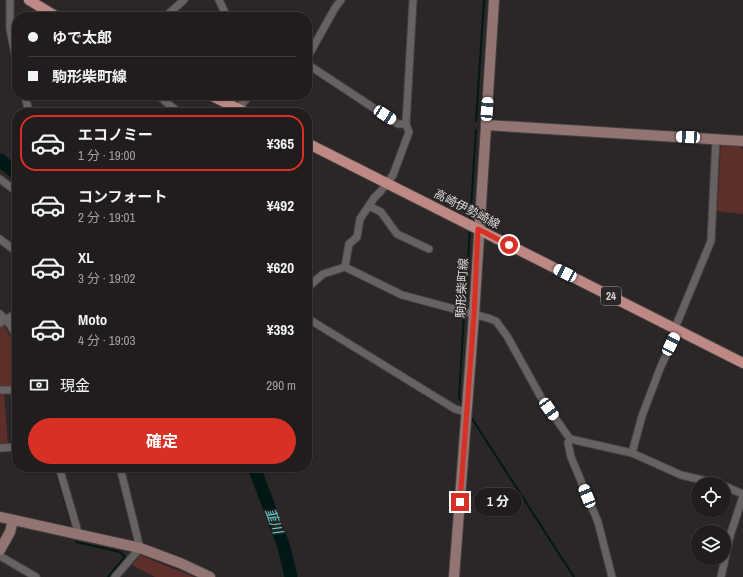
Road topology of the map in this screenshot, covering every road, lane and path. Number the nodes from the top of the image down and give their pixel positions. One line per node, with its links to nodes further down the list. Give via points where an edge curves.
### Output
1 (10, 0): 11 (street)
2 (29, 0): 8 (main road)
3 (184, 0): 9 (street)
4 (218, 0): 10 (street)
5 (341, 0): 12 (street)
6 (413, 0): 18 (street)
7 (494, 0): 19 (main road, 駒形柴町線)
8 (49, 12)
9 (171, 12)
10 (224, 12)
11 (12, 39)
12 (312, 49)
13 (312, 67): 18 (street, via 398,124)
14 (164, 100): 16 (street)
15 (219, 100): 17 (main road)
16 (173, 108)
17 (232, 108)
18 (406, 124): 24 (street, via 410,132 393,175)
19 (486, 125): 20 (main road); 27 (main road, 駒形柴町線)
20 (716, 139): 21 (main road); 38 (street, via 711,241)
21 (743, 141)
22 (312, 146): 24 (main road, 高崎伊勢崎線 / 24)
23 (0, 179): 25 (street)
24 (387, 183): 26 (street); 27 (main road, 高崎伊勢崎線 / 24)
25 (12, 188)
26 (369, 206): 30 (street, via 381,212 397,234); 31 (street, via 360,219 357,237 349,244)
27 (478, 229): 34 (main road, 駒形柴町線); 38 (main road, 高崎伊勢崎線 / 24)
28 (0, 239): 29 (street)
29 (12, 248)
30 (429, 249)
31 (345, 267): 32 (street, via 323,274); 34 (street, via 402,295)
32 (312, 284)
33 (0, 314): 36 (street)
34 (474, 315): 43 (main road, 駒形柴町線); 44 (street, via 496,321 542,399)
35 (12, 316): 36 (street)
36 (3, 321): 39 (street)
37 (312, 321): 43 (street, via 455,410)
38 (676, 329): 40 (main road, 高崎伊勢崎線 / 24); 47 (street, via 642,416)
39 (12, 331)
40 (743, 363)
41 (0, 390): 42 (street)
42 (12, 390)
43 (466, 412): 62 (main road, 駒形柴町線)
44 (570, 439): 47 (street); 63 (street, via 568,443 571,457 598,522)
45 (12, 447): 46 (street)
46 (0, 448)
47 (632, 453): 50 (street)
48 (60, 472): 55 (street)
49 (121, 472): 56 (street)
50 (691, 478)
51 (731, 489): 52 (street)
52 (743, 495): 64 (street)
53 (0, 517): 54 (main road)
54 (13, 520): 55 (main road); 57 (main road, via 10,532)
55 (78, 534): 56 (main road)
56 (140, 548): 60 (street); 61 (main road)
57 (0, 550)
58 (0, 556): 59 (street)
59 (36, 577)
60 (115, 577)
61 (210, 577)
62 (454, 577)
63 (612, 577)
64 (721, 577)

